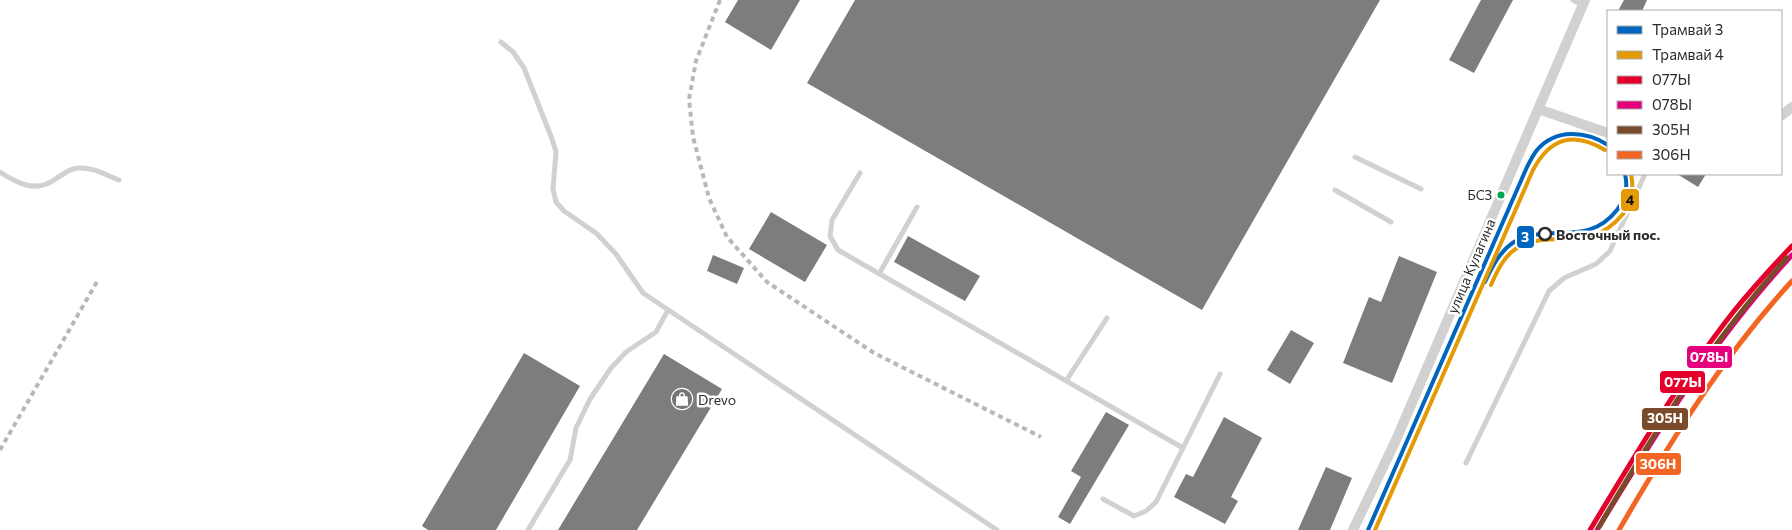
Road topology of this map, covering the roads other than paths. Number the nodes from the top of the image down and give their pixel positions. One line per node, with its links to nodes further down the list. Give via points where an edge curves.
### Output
1 (1573, 0): 2 (lane)
2 (1584, 3): 5 (street, улица Кулагина)
3 (500, 42): 18 (lane, via 513,52 524,68 552,140 556,152 553,189 556,202 596,233 644,293)
4 (1792, 106): 6 (street)
5 (1538, 109): 7 (street); 27 (street, улица Кулагина, via 1396,440)
6 (1782, 115)
7 (1607, 132)
8 (1354, 157): 13 (lane)
9 (0, 172): 12 (lane, via 27,186 41,186 76,168 90,168)
10 (860, 173): 17 (lane, via 832,220 830,236 838,250)
11 (1645, 175): 23 (lane, via 1610,251 1596,264 1564,278 1549,291)
12 (119, 180)
13 (1421, 189)
14 (1336, 190): 16 (lane)
15 (917, 206): 17 (lane)
16 (1391, 222)
17 (879, 274): 21 (lane)
18 (668, 310): 25 (lane, via 656,332 626,352 610,368 590,399 576,428 570,460); 26 (lane)
19 (1107, 318): 21 (lane)
20 (1220, 374): 22 (lane)
21 (1066, 381): 22 (lane)
22 (1183, 448): 24 (lane, via 1156,502 1146,511 1134,516)
23 (1466, 463)
24 (1103, 499)
25 (528, 530)
26 (997, 530)
27 (1353, 530)

